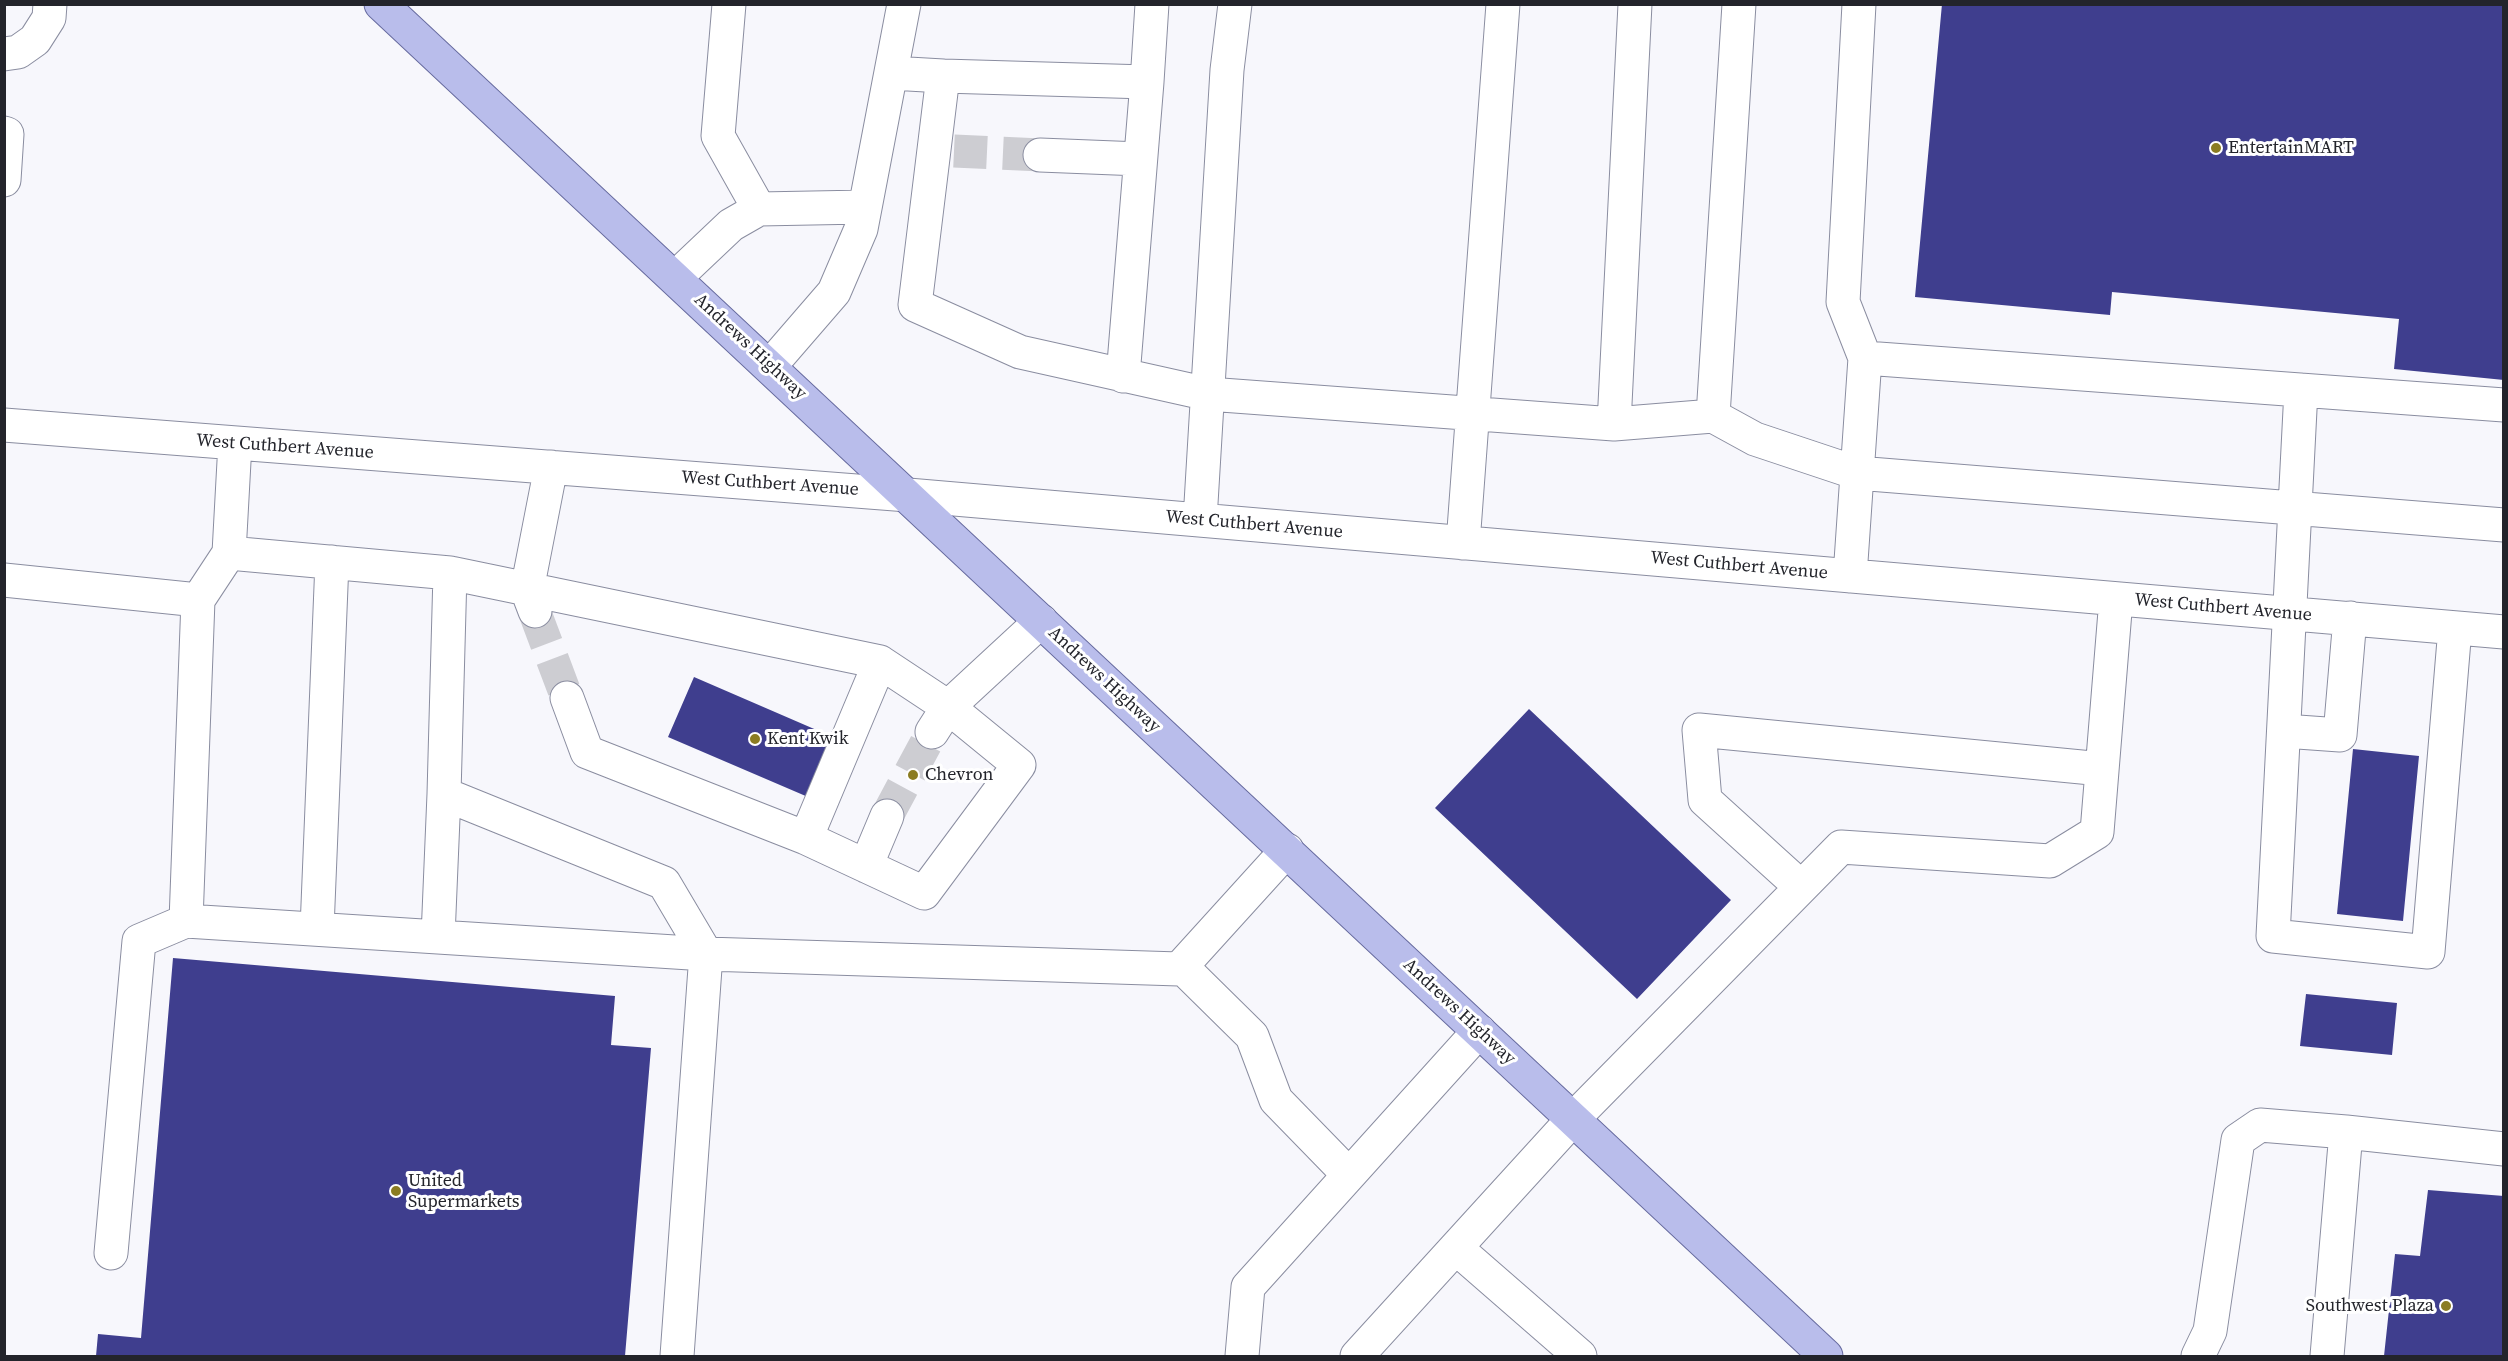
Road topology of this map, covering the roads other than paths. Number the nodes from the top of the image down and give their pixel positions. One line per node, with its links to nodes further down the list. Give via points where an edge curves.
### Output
1 (50, 4): 11 (street, via 49,18 35,40 18,52)
2 (381, 4): 21 (main road, Andrews Highway)
3 (729, 4): 20 (street, via 718,136)
4 (904, 4): 12 (street)
5 (1152, 4): 14 (street)
6 (1235, 4): 26 (street, via 1227,70)
7 (1503, 4): 28 (street)
8 (1635, 4): 30 (street)
9 (1739, 4): 29 (street)
10 (1859, 4): 22 (street, via 1843,302)
11 (4, 54)
12 (891, 73): 13 (street); 19 (street)
13 (944, 76): 14 (street); 24 (street, via 944,150 915,305 1020,352)
14 (1146, 82): 17 (street)
15 (4, 133): 18 (street)
16 (1040, 155): 17 (street)
17 (1140, 159): 24 (street)
18 (4, 180)
19 (865, 207): 20 (street); 23 (street, via 861,229 834,292)
20 (759, 209): 21 (street, via 731,225)
21 (675, 278): 23 (main road, Andrews Highway)
22 (1865, 358): 25 (street); 34 (street)
23 (770, 366): 35 (main road, Andrews Highway)
24 (1123, 376): 26 (street)
25 (2301, 390): 27 (street); 36 (street)
26 (1208, 394): 28 (street); 37 (street)
27 (2504, 405)
28 (1472, 414): 30 (street); 39 (street)
29 (1713, 416): 30 (street); 34 (street, via 1755,439)
30 (1614, 424)
31 (4, 426): 32 (street, West Cuthbert Avenue)
32 (235, 443): 33 (street, West Cuthbert Avenue); 40 (street)
33 (551, 467): 35 (street, West Cuthbert Avenue); 47 (street)
34 (1857, 472): 36 (street); 43 (street)
35 (908, 495): 37 (street, West Cuthbert Avenue); 50 (main road, Andrews Highway)
36 (2295, 508): 38 (street); 48 (street)
37 (1200, 520): 39 (street, West Cuthbert Avenue)
38 (2504, 525)
39 (1463, 543): 43 (street, West Cuthbert Avenue)
40 (229, 553): 41 (street); 46 (street)
41 (332, 562): 42 (street); 65 (street)
42 (450, 573): 47 (street); 58 (street)
43 (1850, 576): 45 (street, West Cuthbert Avenue)
44 (4, 580): 46 (street)
45 (2116, 599): 48 (street, West Cuthbert Avenue); 57 (street)
46 (198, 600): 64 (street)
47 (531, 602): 53 (street)
48 (2290, 614): 49 (street, West Cuthbert Avenue); 56 (street)
49 (2350, 618): 51 (street, West Cuthbert Avenue); 56 (street, via 2340,735)
50 (1041, 621): 55 (street); 61 (main road, Andrews Highway)
51 (2455, 628): 52 (street, West Cuthbert Avenue); 56 (street, via 2428,952 2273,936)
52 (2504, 632)
53 (880, 663): 55 (street); 60 (street)
54 (567, 698): 60 (street, via 587,752)
55 (940, 720): 62 (street, via 1019,765 924,893)
56 (2284, 731)
57 (2102, 769): 63 (street, via 2097,832 2050,861 1841,847); 63 (street, via 1699,730 1705,801)
58 (444, 794): 66 (street); 67 (street, via 664,883)
59 (887, 816): 62 (street)
60 (806, 838): 62 (street)
61 (1287, 850): 68 (street); 69 (main road, Andrews Highway)
62 (866, 866)
63 (1801, 887): 70 (street)
64 (186, 921): 65 (street); 75 (street, via 139,941)
65 (317, 929): 66 (street)
66 (438, 937): 67 (street)
67 (706, 954): 68 (street); 76 (street)
68 (1181, 966): 73 (street, via 1252,1036 1276,1100)
69 (1479, 1031): 70 (main road, Andrews Highway); 73 (street)
70 (1573, 1119): 74 (street); 80 (main road, Andrews Highway)
71 (2346, 1132): 72 (street); 81 (street, via 2260,1125 2238,1140 2210,1331); 82 (street)
72 (2504, 1149)
73 (1349, 1175): 77 (street, via 1248,1287)
74 (1456, 1248): 78 (street); 79 (street)
75 (111, 1253)
76 (677, 1356)
77 (1242, 1356)
78 (1357, 1356)
79 (1580, 1356)
80 (1826, 1356)
81 (2199, 1356)
82 (2326, 1356)

